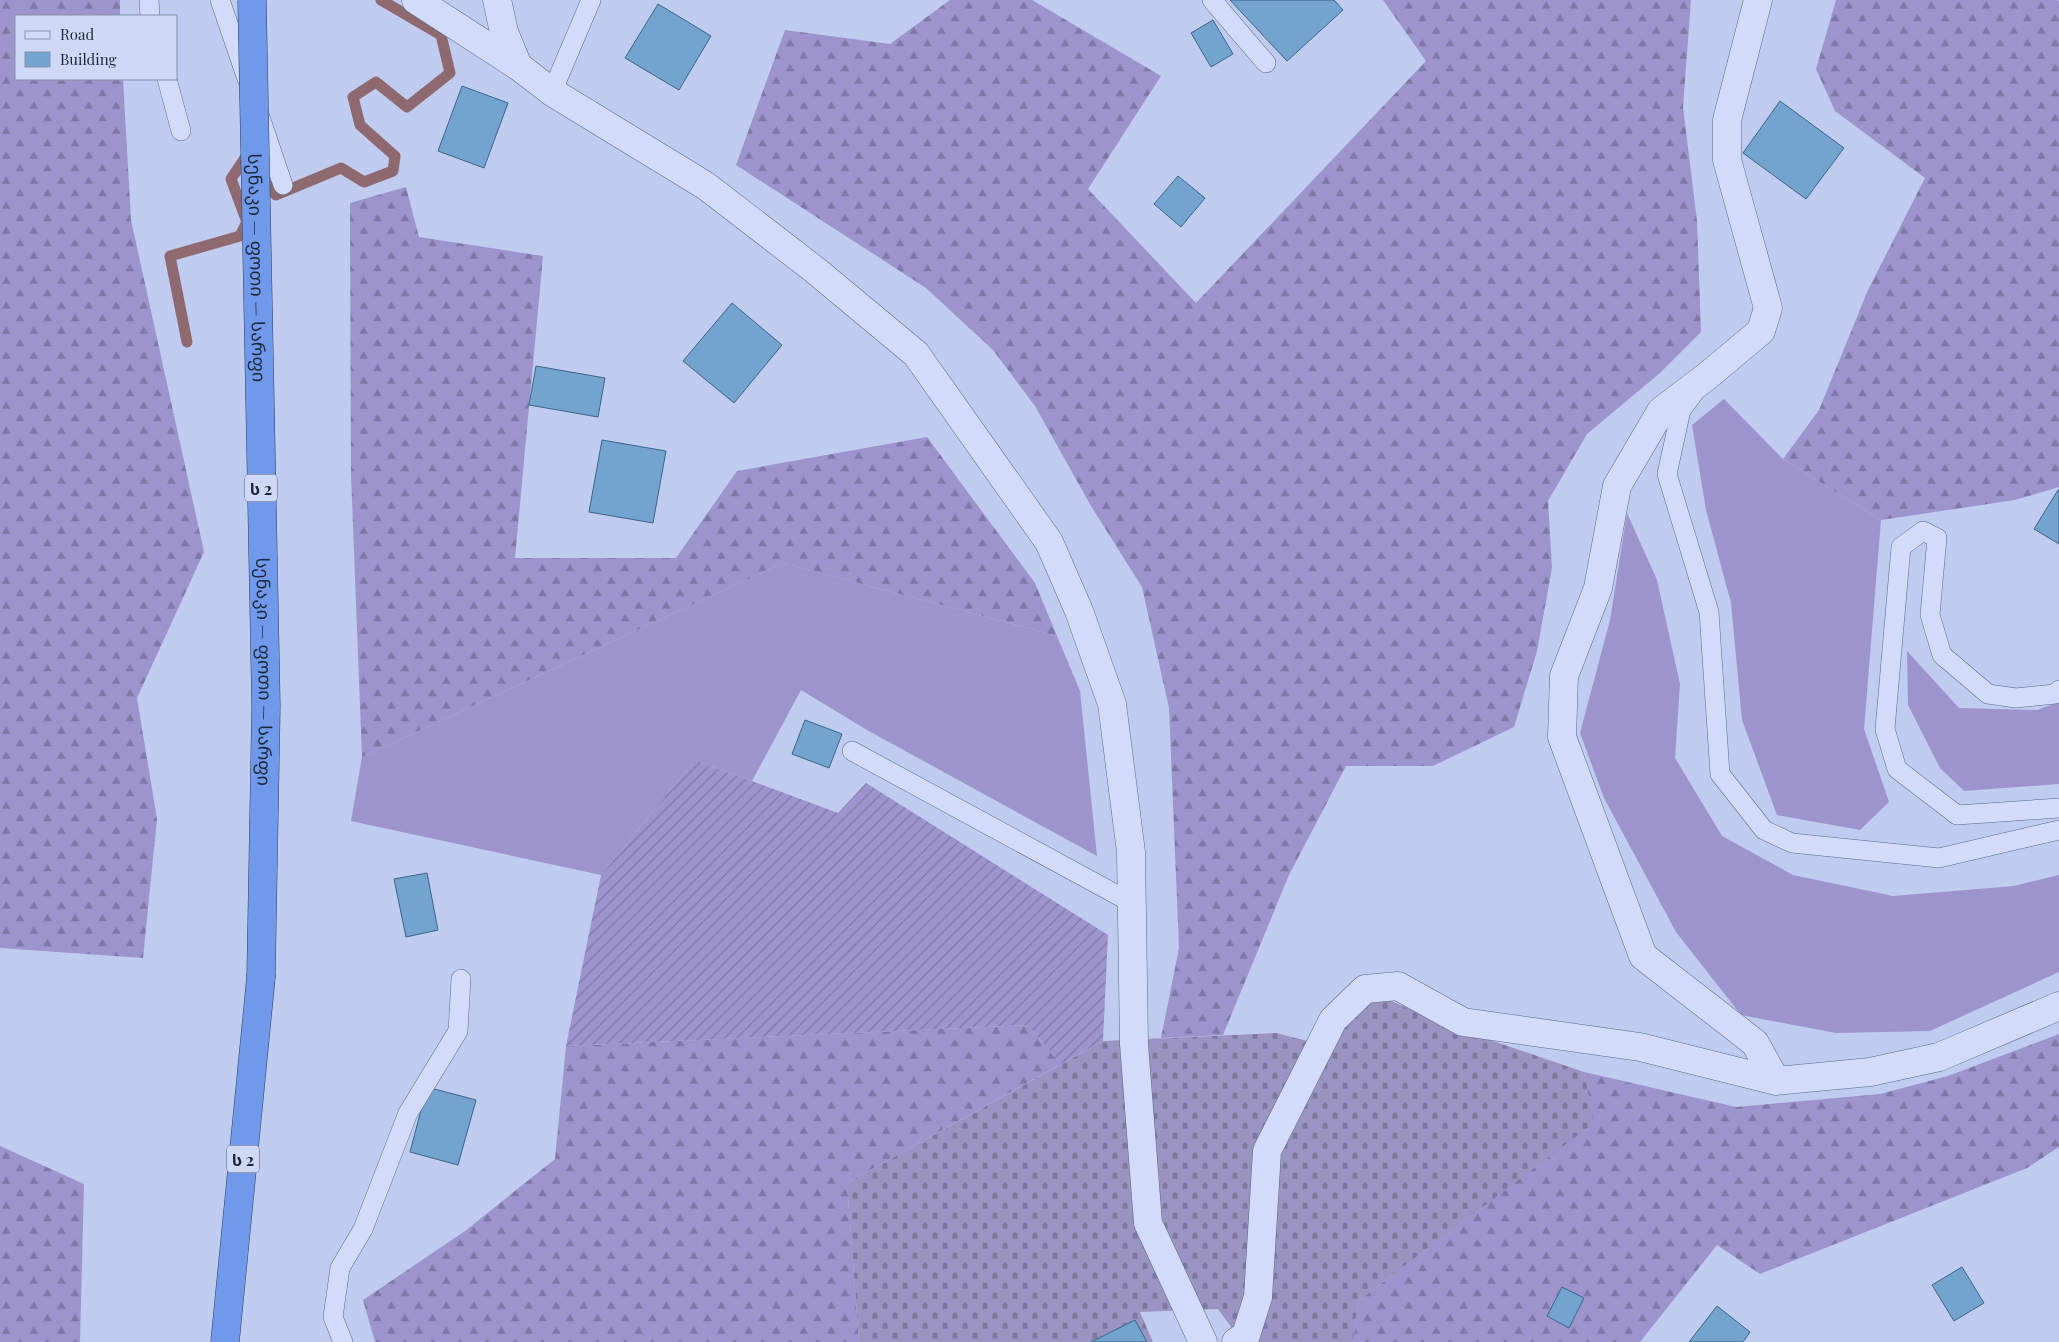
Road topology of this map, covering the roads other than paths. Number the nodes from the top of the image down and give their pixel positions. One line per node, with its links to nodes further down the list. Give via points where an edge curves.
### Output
1 (149, 0): 9 (lane)
2 (220, 0): 15 (lane)
3 (252, 0): 25 (highway, სენაკი — ფოთი — სარფი / ს 2, bridge, via 266,706 261,977)
4 (416, 0): 11 (street)
5 (497, 0): 11 (street, via 504,32)
6 (591, 0): 13 (lane)
7 (1212, 0): 10 (lane)
8 (1758, 0): 16 (street, via 1727,120 1727,160 1768,308 1761,331)
9 (150, 15)
10 (1266, 63)
11 (518, 66): 13 (street)
12 (167, 80): 14 (lane)
13 (552, 92): 21 (street, via 706,186 916,354 1049,542 1079,611 1112,704 1131,852)
14 (181, 132)
15 (283, 184)
16 (1706, 377): 20 (lane, via 1681,410 1667,474 1710,612 1720,774 1764,830 1792,843 1939,858); 24 (street, via 1661,411 1617,486 1598,588 1564,676 1562,737 1643,956 1755,1043)
17 (2059, 690): 19 (lane, via 2055,694 2016,698 1988,694 1942,655 1930,615 1937,538 1923,531 1901,547 1885,729 1897,769 1958,815)
18 (852, 751): 21 (lane)
19 (2059, 808)
20 (2059, 830)
21 (1132, 903): 27 (street, via 1134,1044 1148,1223)
22 (461, 979): 26 (lane, via 458,1031 408,1113 363,1229 340,1268 333,1317)
23 (2059, 1006): 24 (street, via 1939,1056 1870,1072)
24 (1776, 1081): 28 (street, via 1640,1047 1463,1022 1398,986 1365,989 1332,1020 1267,1151 1258,1297 1246,1335)
25 (225, 1342)
26 (343, 1342)
27 (1202, 1342)
28 (1236, 1342)

